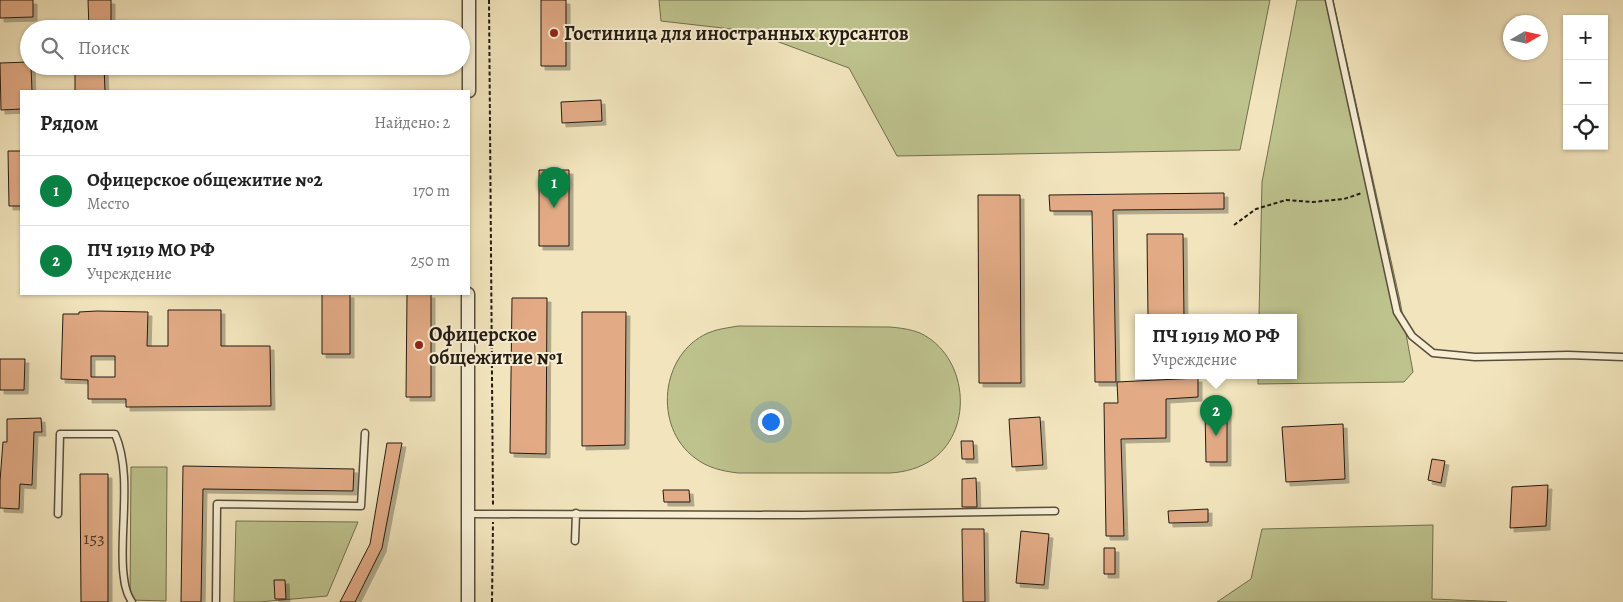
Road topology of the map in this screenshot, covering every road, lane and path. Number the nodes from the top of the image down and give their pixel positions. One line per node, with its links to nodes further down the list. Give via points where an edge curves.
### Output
1 (469, 0): 4 (street)
2 (489, 0): 16 (path)
3 (1329, 0): 7 (lane)
4 (469, 20)
5 (469, 75): 6 (street)
6 (469, 90)
7 (1371, 190): 8 (path, via 1344,199 1286,200 1256,209); 10 (lane, via 1397,312 1412,336 1432,353 1476,358)
8 (1234, 225)
9 (468, 295): 15 (street)
10 (1623, 357)
11 (365, 432): 19 (lane, via 361,506 217,504)
12 (1055, 512): 13 (lane)
13 (576, 513): 16 (lane); 17 (lane)
14 (58, 514): 18 (lane, via 60,434 115,434 124,469 125,587)
15 (468, 514): 16 (lane); 20 (street)
16 (493, 514): 21 (path)
17 (575, 542)
18 (132, 602)
19 (216, 602)
20 (468, 602)
21 (492, 602)

